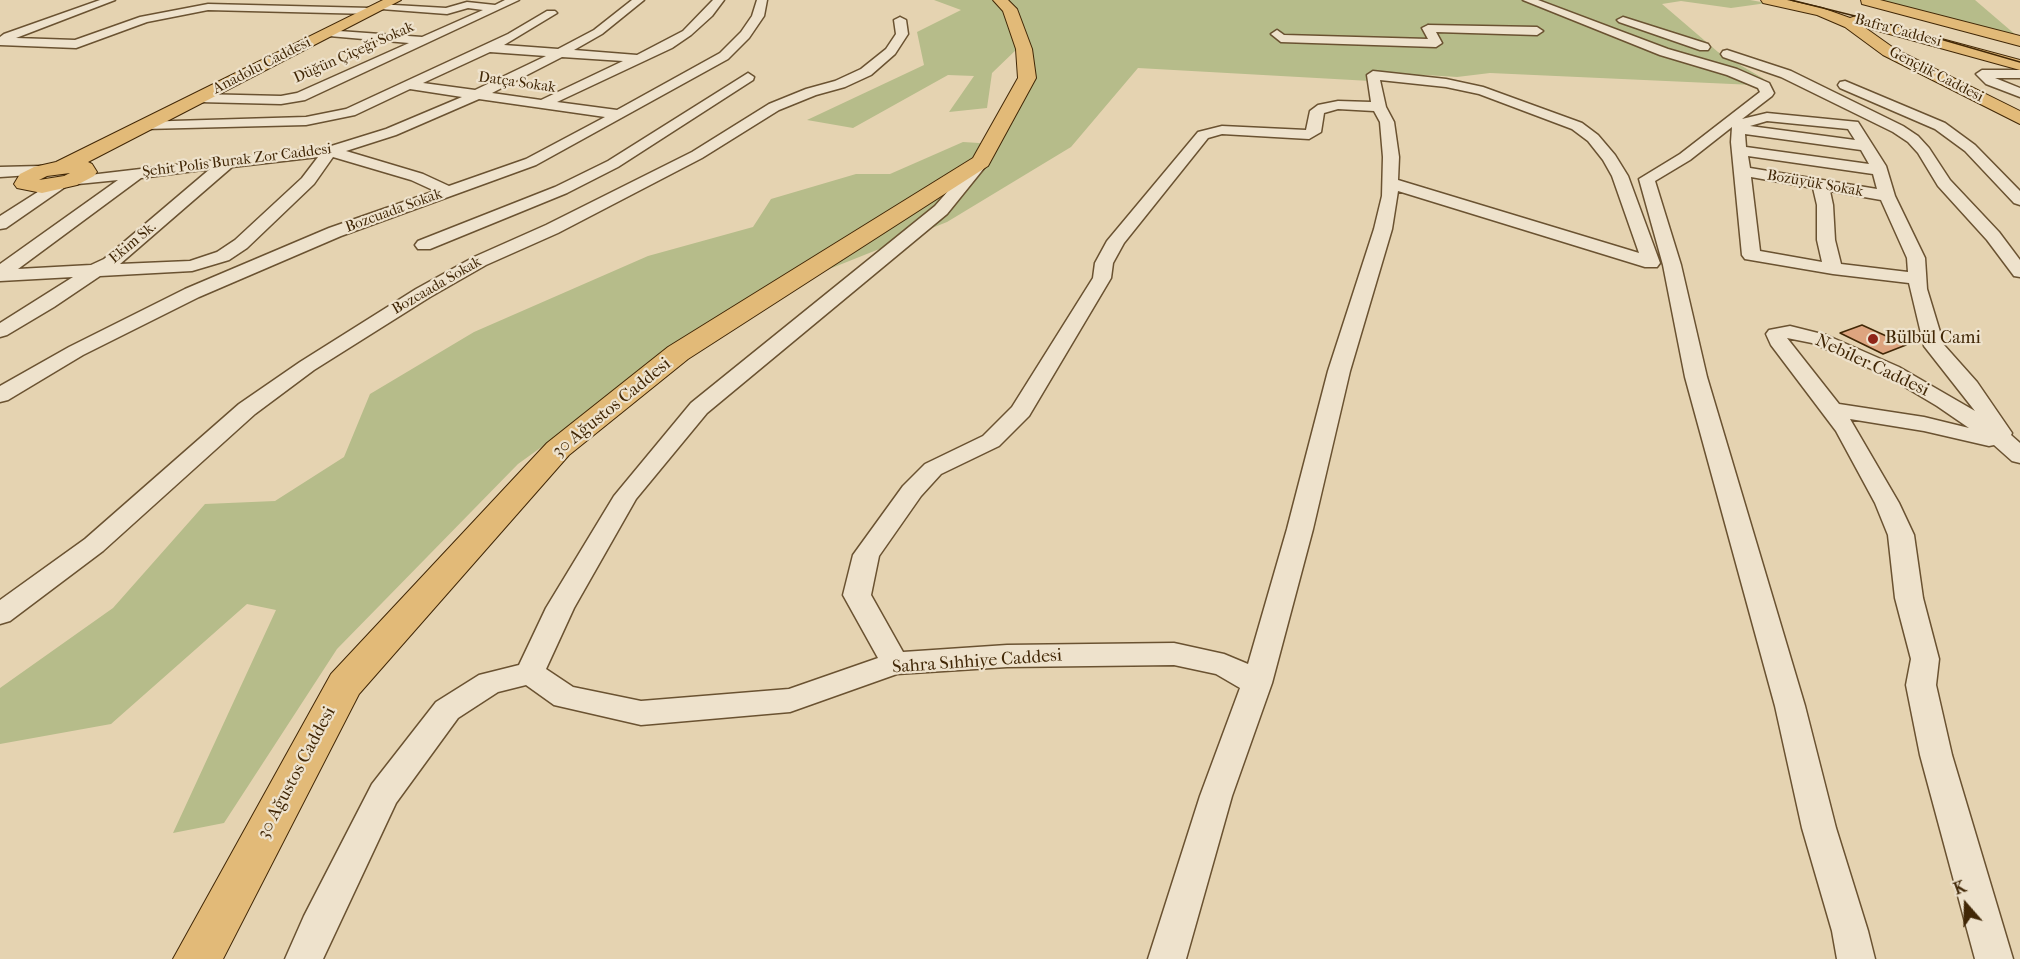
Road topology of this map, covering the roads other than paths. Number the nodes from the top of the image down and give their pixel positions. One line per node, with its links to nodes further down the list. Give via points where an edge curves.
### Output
1 (110, 0): 20 (street)
2 (514, 0): 14 (street, Düğün Çiçeği Sokak)
3 (639, 0): 32 (street, Şehit Polis Burak Zor Caddesi)
4 (719, 0): 35 (street, via 687,33)
5 (762, 0): 46 (street, Bozcuada Sokak, via 758,16 724,56)
6 (1000, 0): 53 (main road, 30 Ağustos Caddesi, via 1014,19 1024,49 1027,78)
7 (1528, 0): 85 (street, via 1664,52 1732,72 1764,86 1767,93 1684,157 1647,179 1672,265 1696,377 1790,705)
8 (1768, 0): 13 (main road)
9 (1776, 0): 18 (main road, Bafra Caddesi)
10 (1846, 0): 30 (main road)
11 (1861, 0): 26 (main road)
12 (382, 6): 14 (street, via 447,11 467,5); 22 (main road, Anadolu Caddesi); 24 (street, via 208,7 144,19 76,44)
13 (1820, 6): 34 (main road, via 1869,12); 47 (main road, Gençlik Caddesi, via 1889,52)
14 (499, 7): 25 (street, Düğün Çiçeği Sokak)
15 (551, 13): 31 (street)
16 (1616, 18): 29 (street)
17 (900, 20): 78 (street, Bozcaada Sokak, via 902,34 891,51 866,72 774,106 697,155 480,261 307,366 247,409 94,545)
18 (1859, 21): 36 (main road, Bafra Caddesi); 47 (main road, Gençlik Caddesi, via 1898,54)
19 (0, 25): 20 (street)
20 (38, 26): 24 (street)
21 (1537, 31): 23 (street, via 1428,28 1436,43 1281,38)
22 (329, 32): 25 (street); 43 (main road, Anadolu Caddesi)
23 (1277, 34)
24 (0, 40)
25 (423, 41): 27 (street); 43 (street, Düğün Çiçeği Sokak, via 300,97)
26 (2020, 41)
27 (444, 43)
28 (466, 46): 31 (street)
29 (1704, 47)
30 (2020, 47)
31 (487, 48): 32 (street); 39 (street)
32 (561, 54): 35 (street); 42 (street, Şehit Polis Burak Zor Caddesi)
33 (1727, 54): 71 (street, via 1786,74 1913,139 1944,183)
34 (2020, 54)
35 (640, 59): 44 (street)
36 (2020, 65)
37 (2020, 74): 41 (street, via 1982,74)
38 (748, 77): 68 (street, via 613,164 561,190)
39 (410, 85): 42 (street, Datça Sokak); 48 (street, via 350,112 306,121)
40 (1845, 85): 65 (street, via 1940,126 1970,148)
41 (2020, 93)
42 (478, 94): 44 (street, Datça Sokak); 52 (street, Şehit Polis Burak Zor Caddesi, via 392,132)
43 (199, 98): 48 (main road, Anadolu Caddesi)
44 (542, 104): 46 (street, Datça Sokak)
45 (1379, 107): 61 (street, via 1387,122); 61 (street, via 1373,75 1483,91 1577,126 1593,138 1620,176 1651,263); 79 (street, via 1323,108 1317,111 1314,132 1308,135 1222,130 1203,135 1116,241 1104,263 1102,278 1021,411 992,441 958,454 933,470 912,491 866,555 857,595)
46 (620, 115): 63 (street, Bozcuada Sokak, via 531,162)
47 (2020, 116)
48 (137, 129): 59 (main road, Anadolu Caddesi)
49 (1738, 129): 50 (street); 50 (street, via 1767,117 1853,125); 51 (street)
50 (1866, 146): 55 (street)
51 (1739, 150): 55 (street); 56 (street)
52 (330, 151): 54 (street, Şehit Polis Burak Zor Caddesi); 63 (street, via 417,177); 70 (street, via 308,181 223,256 192,266)
53 (981, 162): 80 (street, via 941,210 699,408 626,496 560,608); 82 (main road, 30 Ağustos Caddesi, via 678,353 558,449 345,684)
54 (227, 163): 58 (street, Şehit Polis Burak Zor Caddesi); 70 (street, Ekim Sk., via 110,263)
55 (1879, 170): 64 (street)
56 (1743, 171): 62 (street, Bozüyük Sokak); 69 (street, via 1751,255)
57 (0, 172): 59 (street)
58 (129, 175): 59 (street, Şehit Polis Burak Zor Caddesi); 72 (street)
59 (58, 177): 60 (street); 66 (street); 67 (street)
60 (0, 182)
61 (1390, 183): 81 (street, via 1383,229 1340,371)
62 (1821, 186): 64 (street, Bozüyük Sokak); 69 (street)
63 (448, 192): 75 (street, Bozcuada Sokak, via 335,232 192,293 76,351)
64 (1887, 196): 73 (street, via 1916,258)
65 (2020, 200)
66 (0, 218)
67 (0, 224)
68 (424, 245)
69 (1833, 269): 73 (street)
70 (96, 270): 72 (street); 74 (street, Ekim Sk.)
71 (2020, 272)
72 (0, 274)
73 (1918, 279): 77 (street, via 1934,346)
74 (0, 331)
75 (0, 395)
76 (1832, 410): 77 (street, via 1924,424); 77 (street, Nebiler Caddesi, via 1776,334 1799,333 1819,339 1892,371 1945,401); 86 (street, via 1847,430 1901,535 1910,598 1925,659 1921,685)
77 (2014, 449)
78 (0, 614)
79 (895, 663): 80 (street, Sahra Sıhhiye Caddesi, via 790,700 641,713 565,697); 81 (street, Sahra Sıhhiye Caddesi, via 1007,656 1174,654 1224,665)
80 (530, 673): 83 (street, via 489,683 447,710 384,794)
81 (1257, 683): 84 (street, via 1216,796)
82 (197, 959)
83 (304, 959)
84 (1167, 959)
85 (1856, 959)
86 (1994, 959)

